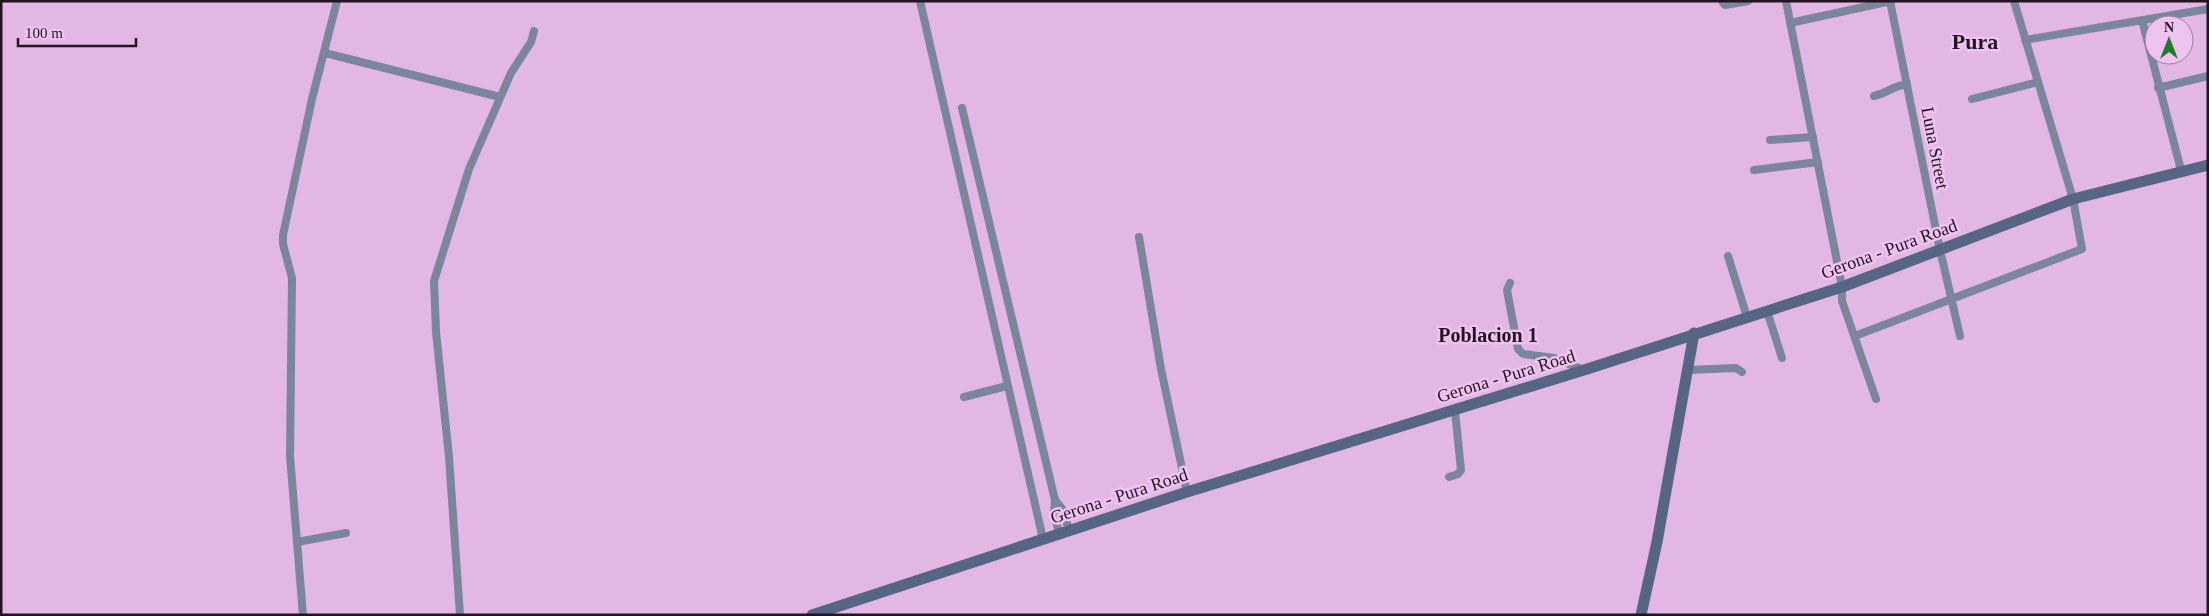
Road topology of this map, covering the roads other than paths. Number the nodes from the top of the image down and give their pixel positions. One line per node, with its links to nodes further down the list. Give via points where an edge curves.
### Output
1 (337, 1): 13 (street)
2 (920, 1): 44 (street)
3 (1722, 1): 4 (street, via 1726,5)
4 (1748, 1)
5 (1786, 1): 10 (street)
6 (1890, 1): 10 (street); 16 (street, Luna Street)
7 (2014, 1): 12 (street)
8 (2208, 9): 9 (street)
9 (2142, 20): 12 (street); 17 (street)
10 (1790, 23): 22 (street)
11 (534, 31): 19 (street)
12 (2025, 40): 15 (street)
13 (325, 53): 19 (street); 53 (street, via 283,235 292,278 290,456)
14 (2208, 76): 17 (street)
15 (2038, 82): 20 (street); 28 (street)
16 (1907, 84): 18 (street); 30 (street, Luna Street)
17 (2158, 88): 27 (street)
18 (1874, 96)
19 (500, 97): 55 (street, via 469,169 434,281)
20 (1972, 99)
21 (962, 108): 50 (street, via 1055,500 1063,510)
22 (1813, 137): 23 (street); 24 (street)
23 (1770, 140)
24 (1818, 162): 26 (street); 33 (street)
25 (2208, 165): 27 (main road, Gerona - Pura Road)
26 (1754, 170)
27 (2181, 170): 28 (main road, Gerona - Pura Road)
28 (2072, 199): 30 (main road, Gerona - Pura Road); 34 (street, via 2082,246 2079,252)
29 (1139, 237): 49 (street, via 1161,368)
30 (1940, 250): 33 (main road, Gerona - Pura Road); 34 (street, Luna Street)
31 (1728, 256): 36 (street)
32 (1510, 283): 41 (street, via 1507,290 1518,350 1523,354 1554,358)
33 (1842, 287): 35 (main road, Gerona - Pura Road); 38 (street, via 1842,301)
34 (1951, 300): 38 (street); 39 (street, Luna Street)
35 (1766, 310): 36 (main road, Gerona - Pura Road); 40 (street)
36 (1747, 317): 37 (main road, Gerona - Pura Road)
37 (1694, 333): 41 (main road, Gerona - Pura Road); 42 (main road)
38 (1856, 336): 46 (street)
39 (1960, 336)
40 (1782, 358)
41 (1584, 370): 47 (main road, Gerona - Pura Road)
42 (1688, 370): 43 (street, via 1736,368); 57 (main road)
43 (1742, 372)
44 (1007, 386): 45 (street); 52 (street)
45 (964, 397)
46 (1876, 400)
47 (1455, 411): 48 (street, via 1461,470); 49 (main road, Gerona - Pura Road)
48 (1449, 477)
49 (1187, 492): 50 (main road, Gerona - Pura Road)
50 (1064, 532): 52 (main road, Gerona - Pura Road)
51 (346, 533): 53 (street)
52 (1042, 539): 56 (main road, Gerona - Pura Road)
53 (297, 542): 54 (street)
54 (303, 615)
55 (460, 615)
56 (812, 615)
57 (1641, 615)

